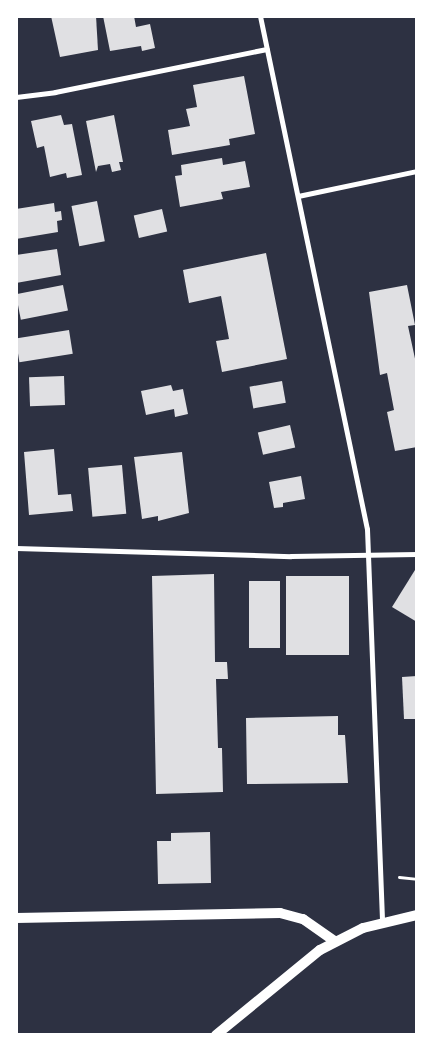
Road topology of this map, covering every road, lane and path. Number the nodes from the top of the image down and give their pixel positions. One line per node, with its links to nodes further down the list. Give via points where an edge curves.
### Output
1 (260, 16): 2 (street)
2 (266, 49): 3 (street); 5 (street)
3 (16, 97)
4 (417, 171): 5 (street)
5 (298, 196): 7 (street, via 363,503)
6 (16, 548): 7 (street, via 290,556)
7 (370, 554): 8 (street); 13 (street)
8 (417, 554)
9 (400, 877): 10 (path)
10 (417, 879)
11 (417, 915): 13 (main road)
12 (16, 918): 14 (main road, via 280,913 303,919)
13 (382, 922): 14 (main road)
14 (335, 941): 15 (main road, via 287,974)
15 (216, 1035)

